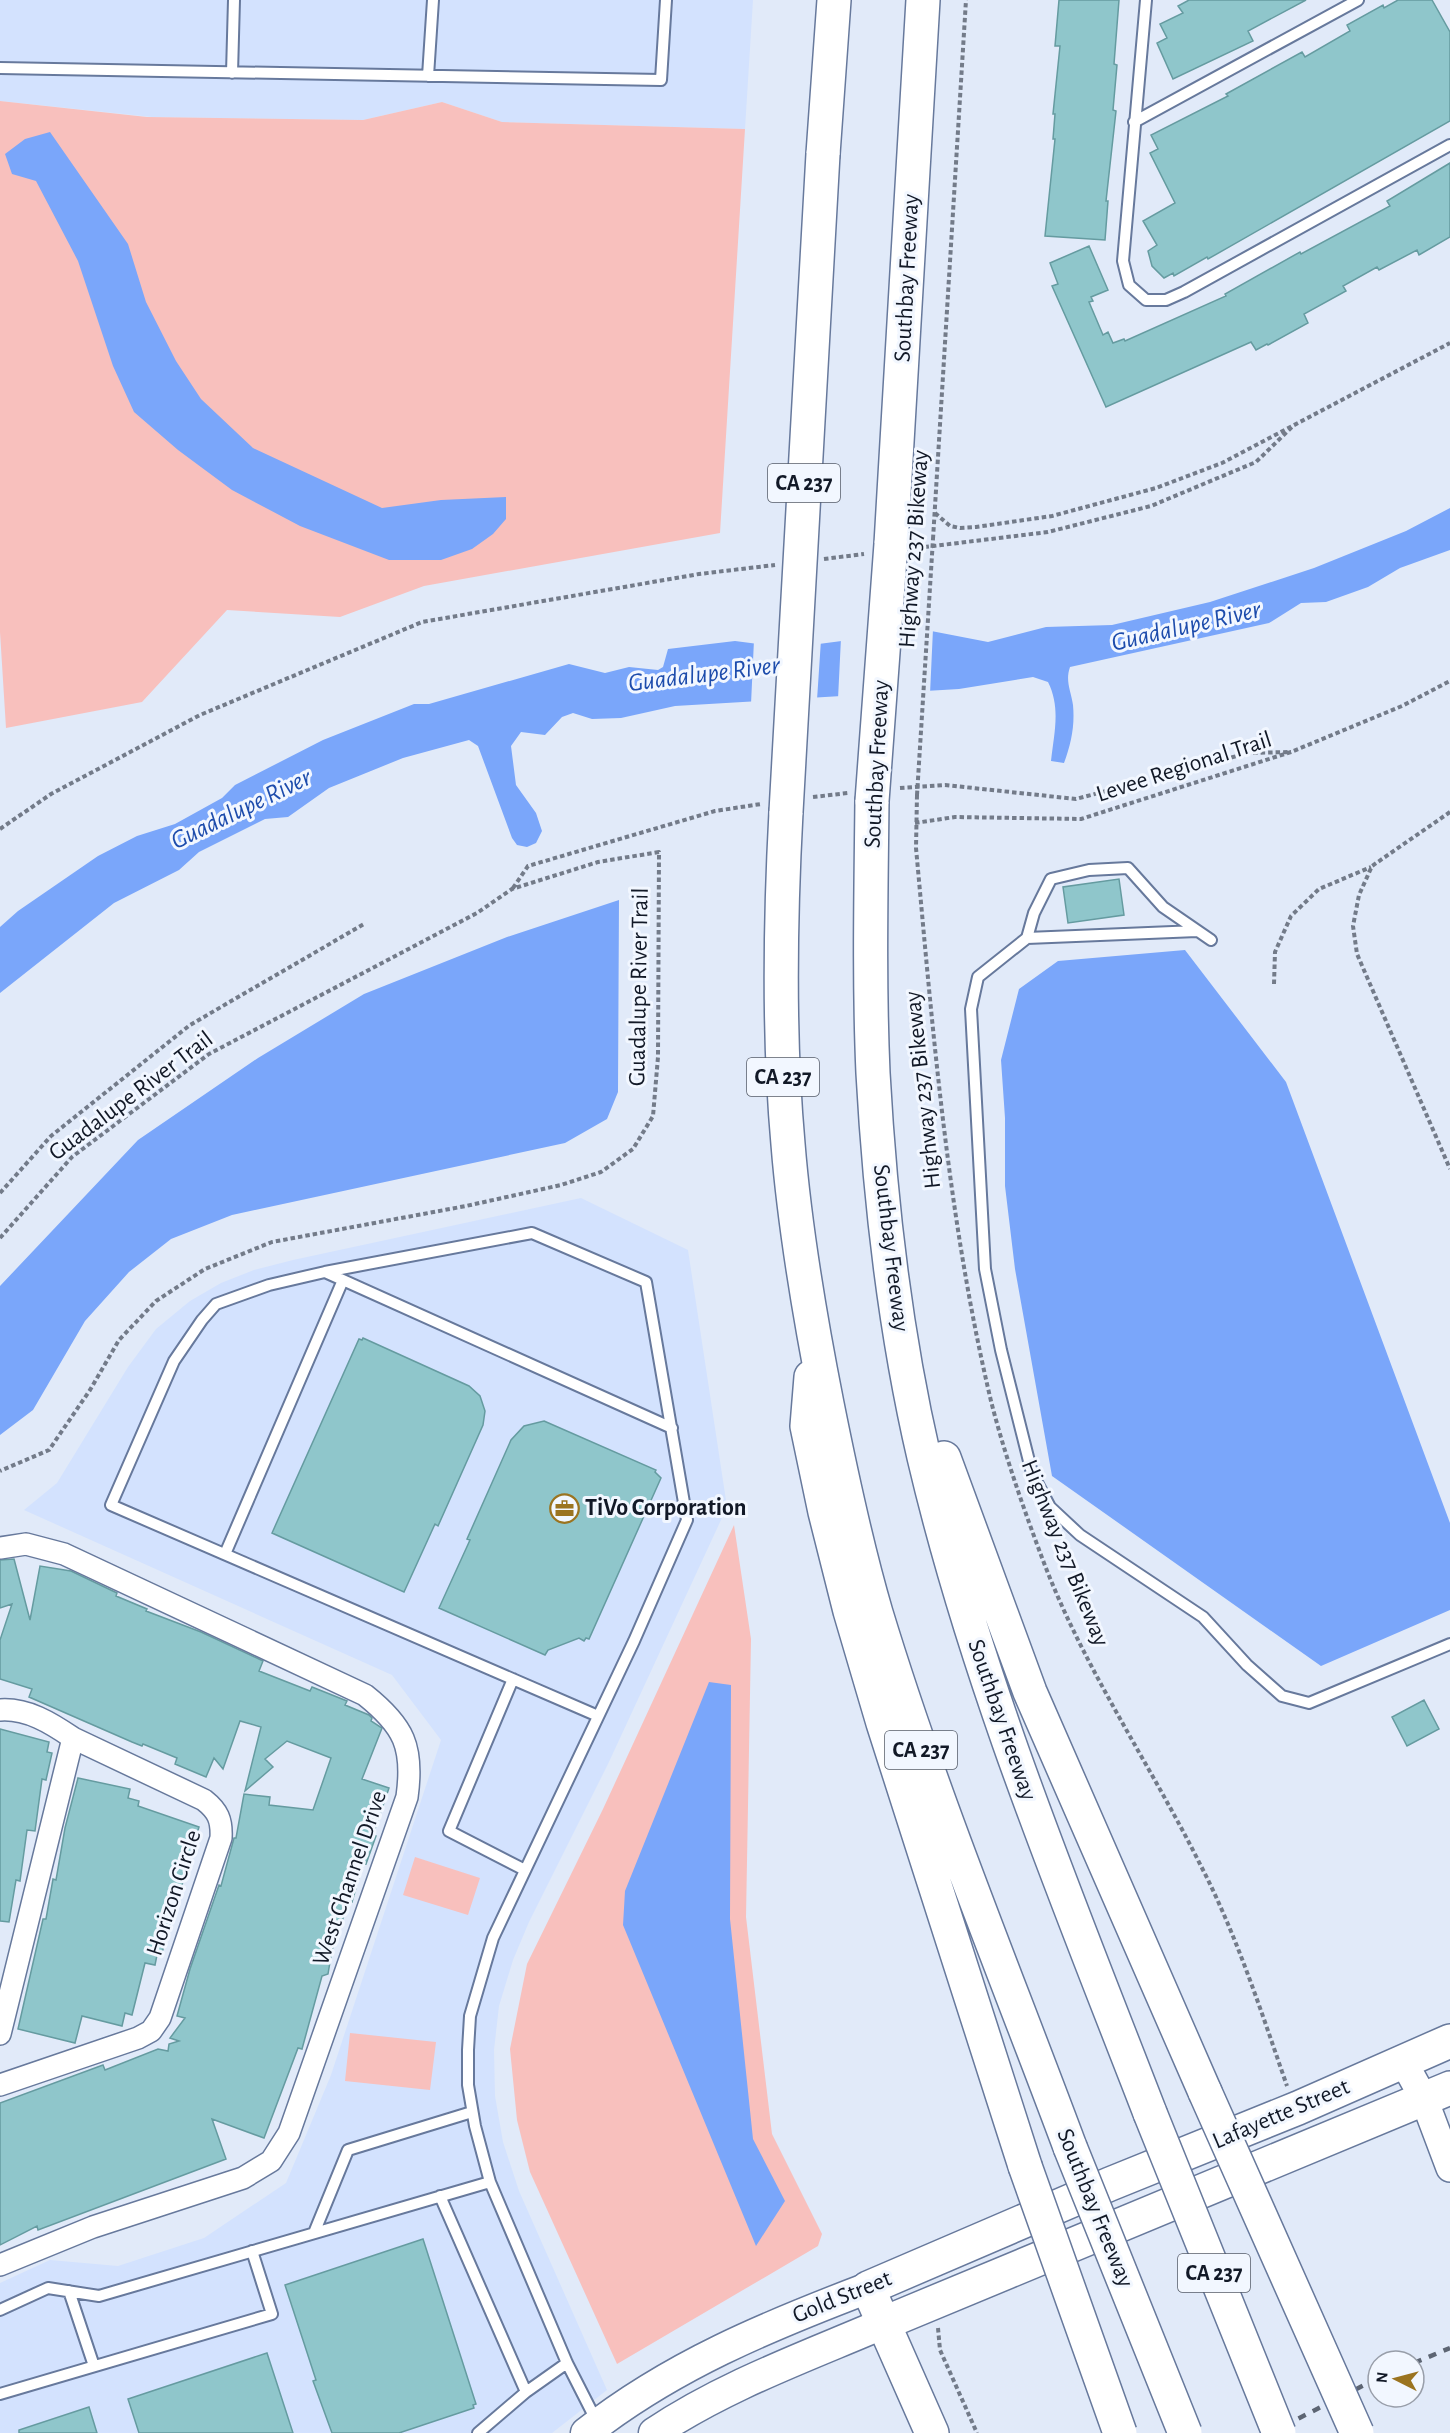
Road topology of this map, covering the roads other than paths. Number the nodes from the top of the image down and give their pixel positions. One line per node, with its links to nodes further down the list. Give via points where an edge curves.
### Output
1 (234, 0): 9 (lane)
2 (433, 0): 10 (lane)
3 (666, 0): 10 (lane, via 661,80)
4 (834, 0): 19 (main road, Southbay Freeway / CA 237, bridge, via 780,961 784,1084 795,1216)
5 (923, 0): 18 (main road, Southbay Freeway / CA 237, bridge, via 872,801 873,1073 883,1203)
6 (1146, 0): 11 (lane)
7 (1358, 0): 11 (lane)
8 (0, 68): 9 (lane)
9 (232, 73): 10 (lane)
10 (428, 76)
11 (1134, 122): 12 (lane, via 1123,261 1129,285 1146,300 1166,300 1184,292)
12 (1450, 145)
13 (1197, 931): 14 (lane); 14 (lane, via 1163,907 1128,868 1089,870 1051,879); 15 (lane)
14 (1027, 938): 23 (lane, via 978,977 971,1010 985,1269 1032,1473 1050,1508 1080,1535 1203,1617 1282,1696 1309,1703)
15 (1211, 940)
16 (325, 1272): 17 (lane); 20 (lane, via 532,1233 646,1282); 22 (lane, via 269,1285 216,1304 174,1361 111,1505)
17 (343, 1280): 20 (lane); 22 (lane)
18 (900, 1329): 57 (main road, Southbay Freeway / CA 237, bridge, via 924,1455 958,1589 1003,1730 1150,2114); 58 (main road, bridge, via 1030,1692)
19 (814, 1340): 55 (main road, bridge, via 807,1426 845,1589 883,1723 1025,2166); 56 (main road, Southbay Freeway / CA 237, bridge, via 842,1480 879,1622 926,1765 1070,2147)
20 (672, 1428): 26 (lane, via 687,1520)
21 (0, 1548): 42 (street, West Channel Drive, via 26,1544 64,1554 365,1695 387,1712 401,1733 410,1775 406,1797 289,2133 271,2161 243,2178 93,2227)
22 (225, 1554): 24 (lane)
23 (1450, 1644)
24 (513, 1679): 26 (lane); 28 (lane, via 449,1831)
25 (0, 1710): 27 (street, Horizon Circle, via 30,1714)
26 (598, 1716): 28 (lane)
27 (73, 1738): 29 (street); 32 (street, Horizon Circle, via 204,1800 219,1815 220,1838 160,2018 151,2031)
28 (525, 1870): 34 (lane, via 493,1938 470,2016 468,2085)
29 (0, 2034)
30 (1450, 2041): 31 (main road, Lafayette Street)
31 (1403, 2061): 33 (street); 37 (main road, Lafayette Street)
32 (0, 2085)
33 (1437, 2093): 35 (street); 39 (main road, Lafayette Street)
34 (472, 2112): 36 (lane); 40 (lane, via 348,2150)
35 (1450, 2168)
36 (490, 2182): 38 (lane); 47 (lane)
37 (1110, 2184): 43 (main road, Gold Street)
38 (440, 2196): 40 (lane); 49 (lane)
39 (1126, 2223): 46 (main road, Gold Street)
40 (314, 2233): 41 (lane)
41 (252, 2251): 44 (lane, via 99,2296); 48 (lane, via 272,2314)
42 (0, 2265)
43 (868, 2288): 46 (main road); 51 (main road, Gold Street, via 722,2348 655,2386)
44 (69, 2291): 45 (lane, via 48,2288); 48 (lane)
45 (0, 2310)
46 (882, 2324): 53 (main road, Gold Street, via 728,2392); 54 (main road)
47 (567, 2363): 49 (lane); 51 (lane)
48 (94, 2366): 50 (lane)
49 (526, 2392): 52 (lane)
50 (0, 2394)
51 (595, 2430)
52 (477, 2433)
53 (654, 2433)
54 (932, 2433)
55 (1120, 2433)
56 (1185, 2433)
57 (1279, 2433)
58 (1357, 2433)

